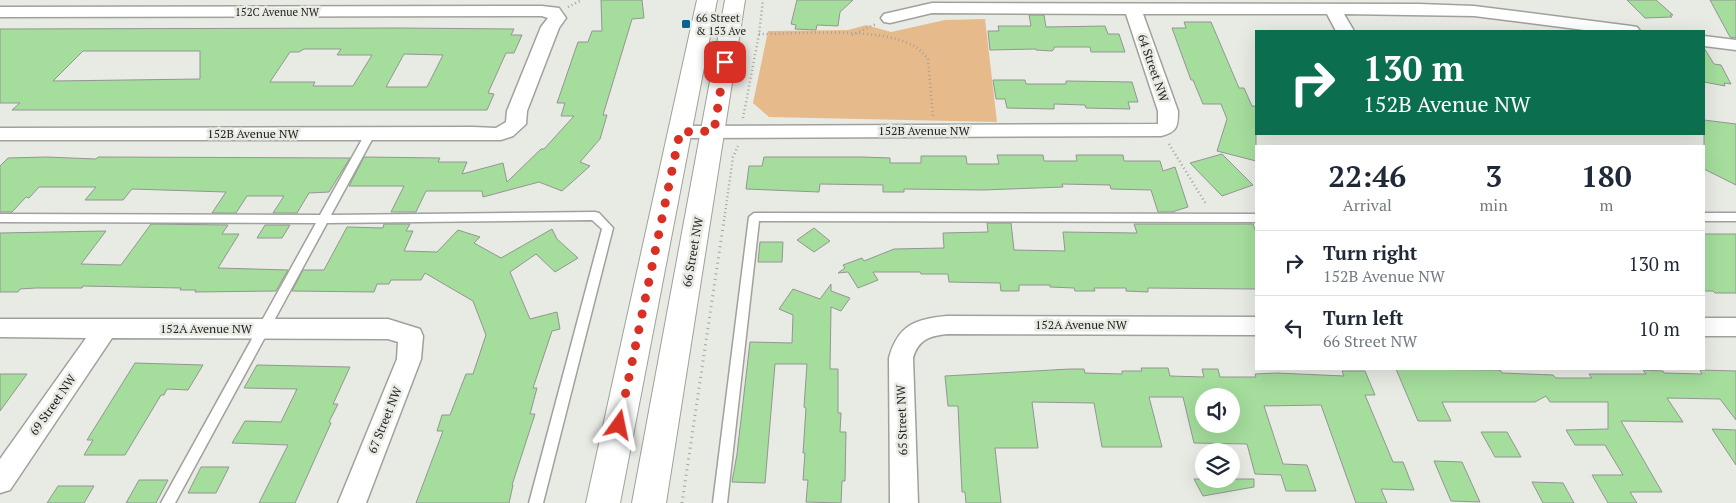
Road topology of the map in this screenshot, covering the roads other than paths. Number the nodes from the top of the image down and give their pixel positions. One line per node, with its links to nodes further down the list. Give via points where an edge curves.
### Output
1 (707, 0): 16 (main road)
2 (735, 0): 12 (main road, 66 Street NW)
3 (750, 0): 12 (main road, via 746,14)
4 (1332, 8): 5 (street); 8 (street, via 1447,10); 9 (street)
5 (1133, 9): 7 (street, via 932,8); 14 (street, 64 Street NW, via 1168,111)
6 (0, 12): 17 (street, 152C Avenue NW, via 553,12 557,18 550,27 517,111 516,124)
7 (890, 18)
8 (1576, 22): 10 (street)
9 (1344, 30)
10 (1625, 30)
11 (1705, 41): 13 (street)
12 (728, 45): 15 (main road, 66 Street NW)
13 (1736, 45)
14 (1164, 128): 15 (street, 152B Avenue NW)
15 (714, 131): 16 (street, 152B Avenue NW); 38 (main road, 66 Street NW)
16 (680, 132): 37 (main road)
17 (506, 133): 19 (street, 152B Avenue NW, via 491,136)
18 (0, 134): 19 (street, 152B Avenue NW)
19 (370, 134): 24 (lane)
20 (1705, 217): 21 (lane)
21 (1736, 217)
22 (0, 218): 24 (lane)
23 (1255, 218): 39 (lane, via 754,217)
24 (323, 219): 30 (lane); 36 (lane, via 595,216 608,228)
25 (1255, 326): 32 (street, 152A Avenue NW, via 947,325 924,329)
26 (1705, 327): 28 (street)
27 (0, 328): 29 (street, 152A Avenue NW)
28 (1736, 328)
29 (105, 329): 30 (street, 152A Avenue NW); 33 (street, 69 Street NW)
30 (263, 329): 31 (street, 152A Avenue NW, via 388,329); 34 (lane)
31 (411, 336): 35 (street, 67 Street NW, via 409,359)
32 (908, 338): 40 (street, 65 Street NW, via 903,348 901,372)
33 (3, 472)
34 (168, 503)
35 (352, 503)
36 (536, 503)
37 (603, 503)
38 (649, 503)
39 (720, 503)
40 (904, 503)

